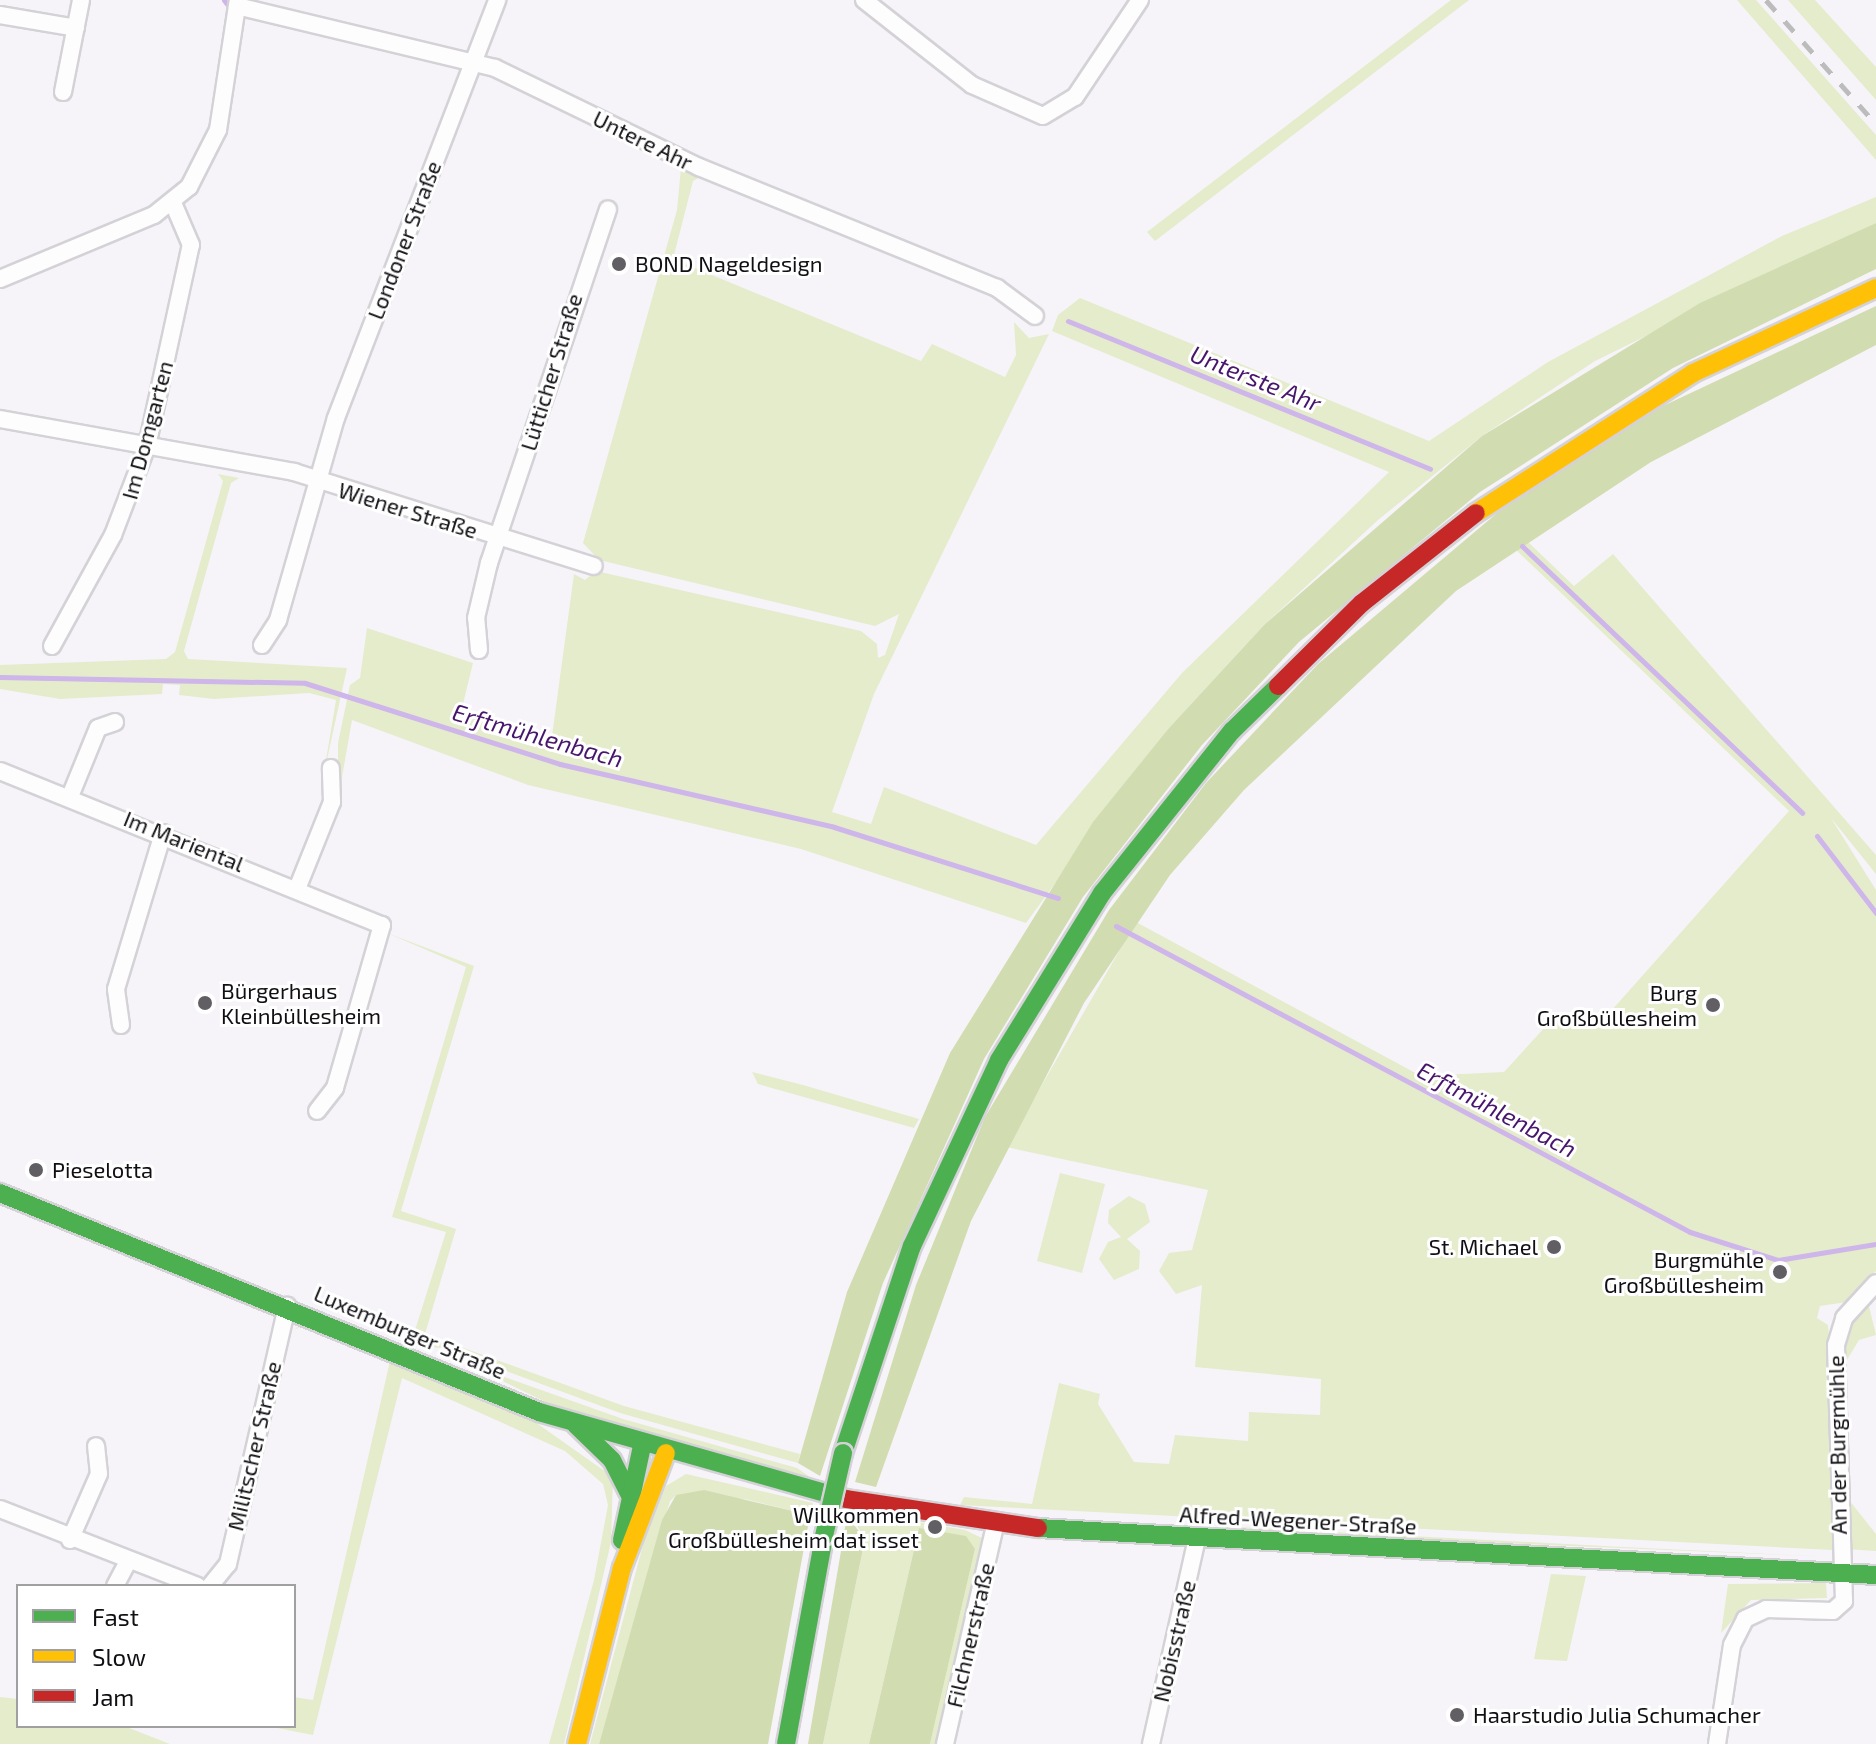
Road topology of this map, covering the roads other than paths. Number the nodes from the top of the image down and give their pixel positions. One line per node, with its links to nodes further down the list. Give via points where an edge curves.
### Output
1 (81, 0): 7 (street)
2 (497, 0): 8 (street, Londoner Straße)
3 (864, 0): 4 (street, via 972,85 1043,116 1075,97)
4 (1140, 0)
5 (237, 3): 8 (street, Untere Ahr); 10 (street, via 214,143 197,178)
6 (0, 15): 7 (street)
7 (76, 28): 9 (street)
8 (475, 60): 14 (street, Untere Ahr, via 699,167 997,288); 17 (street, Londoner Straße)
9 (63, 92)
10 (173, 203): 12 (street); 16 (street, Im Domgarten, via 191,245)
11 (608, 210): 18 (street, Lütticher Straße)
12 (0, 279)
13 (1876, 288): 52 (main road, bridge, via 1693,373 1518,480 1362,603 1232,731 1102,893 999,1060 912,1246 843,1453)
14 (1035, 316)
15 (0, 419): 16 (street, Wiener Straße)
16 (147, 446): 17 (street, Wiener Straße); 21 (street, Im Domgarten, via 117,526)
17 (317, 480): 18 (street, Wiener Straße); 20 (street, Wiener Straße, via 278,620)
18 (499, 537): 19 (street, Wiener Straße); 22 (street, Wiener Straße, via 476,618)
19 (594, 566)
20 (262, 645)
21 (52, 646)
22 (479, 650)
23 (115, 722): 26 (street, via 98,728)
24 (331, 768): 28 (street, via 332,802)
25 (0, 771): 26 (street, Im Mariental)
26 (71, 794): 27 (street, Im Mariental)
27 (163, 833): 28 (street, Im Mariental); 29 (street, via 116,989)
28 (297, 889): 30 (street, Im Mariental, via 382,925 335,1088)
29 (121, 1025)
30 (317, 1111)
31 (0, 1193): 33 (main road, Luxemburger Straße)
32 (1876, 1283): 46 (street, An der Burgmühle, via 1844,1318 1836,1345)
33 (287, 1306): 34 (main road, Luxemburger Straße); 50 (street, Militscher Straße, via 228,1564)
34 (576, 1425): 36 (main road, Luxemburger Straße); 39 (main road, via 612,1460)
35 (96, 1446): 43 (street, via 99,1474)
36 (642, 1446): 37 (main road, Luxemburger Straße); 39 (main road)
37 (666, 1453): 38 (main road, Luxemburger Straße); 45 (main road)
38 (809, 1491): 41 (main road, Alfred-Wegener-Straße)
39 (629, 1494): 45 (main road)
40 (0, 1509): 43 (street)
41 (995, 1525): 42 (main road, Alfred-Wegener-Straße); 53 (street, Filchnerstraße)
42 (1197, 1538): 46 (main road, Alfred-Wegener-Straße); 54 (street, Nobisstraße)
43 (70, 1540): 44 (street)
44 (127, 1563): 48 (street); 49 (street)
45 (622, 1568): 51 (main road)
46 (1841, 1573): 47 (main road, Alfred-Wegener-Straße); 55 (street, An der Burgmühle, via 1845,1592 1838,1609 1766,1609 1741,1623)
47 (1876, 1575)
48 (116, 1584)
49 (191, 1584)
50 (217, 1584)
51 (577, 1744)
52 (786, 1744)
53 (945, 1744)
54 (1151, 1744)
55 (1717, 1744)

